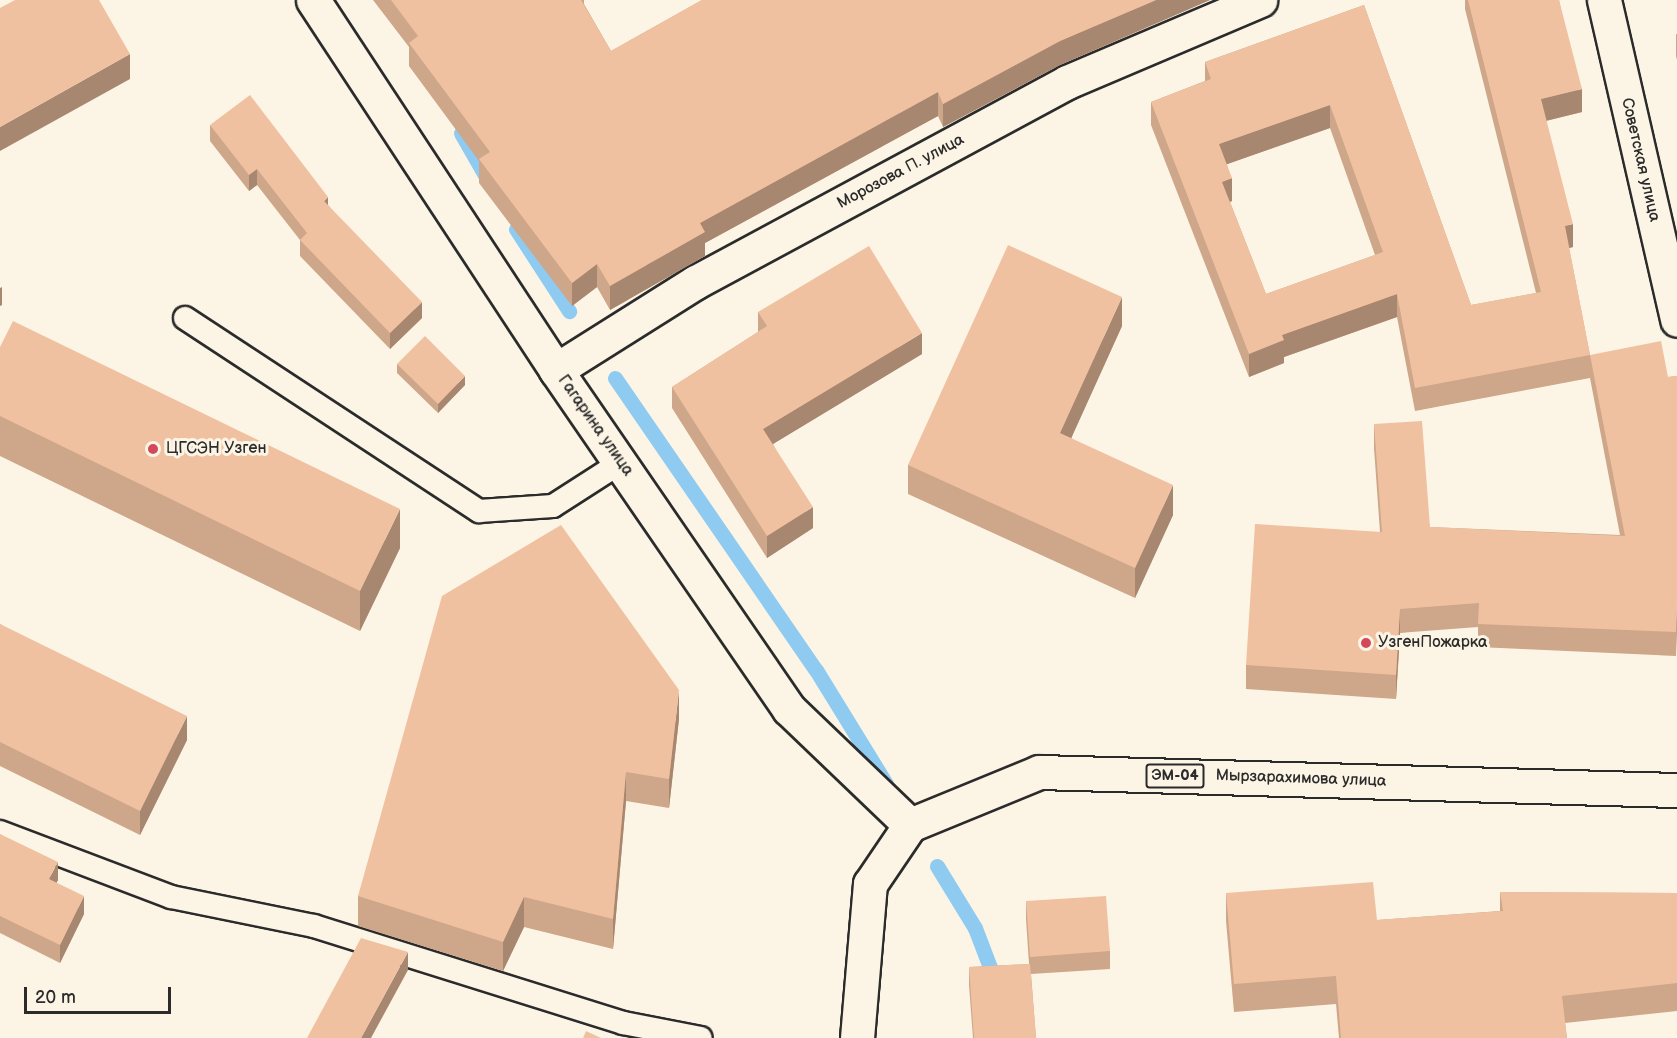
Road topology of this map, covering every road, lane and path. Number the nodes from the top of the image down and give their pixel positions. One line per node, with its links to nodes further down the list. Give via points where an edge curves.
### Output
1 (313, 0): 6 (street, Гагарина улица)
2 (1260, 0): 6 (street, Морозова П. улица, via 1067,82 696,282)
3 (1604, 0): 5 (street, Советская улица)
4 (185, 318): 7 (lane, via 479,511 553,506)
5 (1677, 320)
6 (556, 370): 7 (street, Гагарина улица)
7 (620, 463): 9 (street, Гагарина улица, via 789,709)
8 (1677, 790): 9 (street, Мырзарахимова улица / ЭМ-04, via 1040,772)
9 (910, 825): 12 (street, via 870,884)
10 (0, 832): 11 (lane, via 171,897 315,926 623,1023)
11 (701, 1038)
12 (856, 1038)

